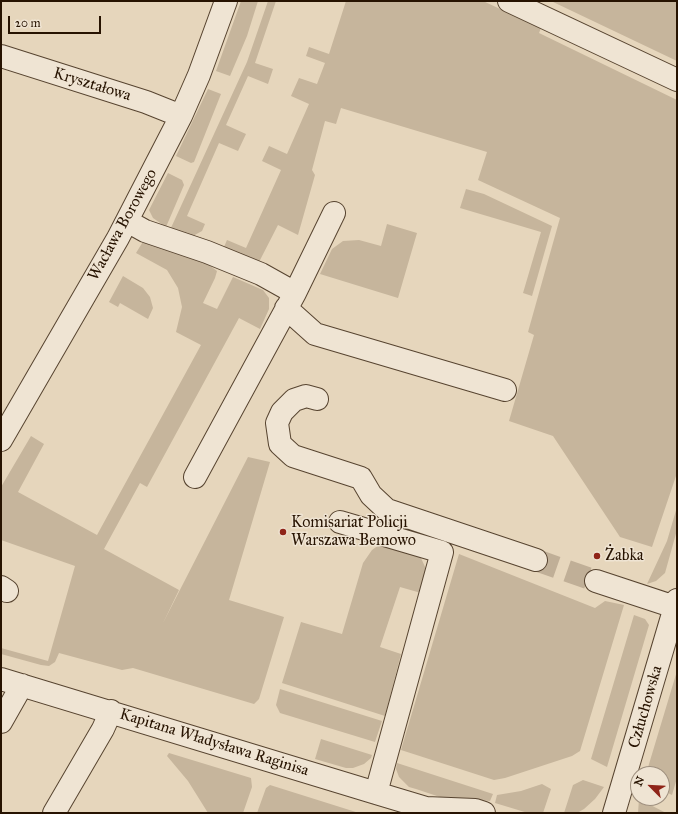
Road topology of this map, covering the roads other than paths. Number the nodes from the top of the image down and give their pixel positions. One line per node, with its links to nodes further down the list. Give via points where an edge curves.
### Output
1 (226, 1): 5 (street, Wacława Borowego)
2 (510, 1): 4 (street)
3 (1, 56): 5 (street, Kryształowa, via 146,102)
4 (677, 80)
5 (181, 116): 7 (street, Wacława Borowego)
6 (334, 213): 8 (street)
7 (127, 220): 8 (street, via 145,231 261,274); 11 (street, Wacława Borowego)
8 (290, 300): 9 (street, via 315,334); 12 (street)
9 (505, 390)
10 (317, 399): 14 (street, via 306,396 294,400 282,412 277,423 280,444 293,456 361,478 371,495 386,510)
11 (1, 440)
12 (195, 477)
13 (340, 522): 21 (street, via 442,552)
14 (536, 560)
15 (596, 581): 16 (street)
16 (676, 604): 25 (street, Człuchowska)
17 (1, 679): 18 (street, Kapitana Władysława Raginisa)
18 (22, 685): 19 (street, Kapitana Władysława Raginisa); 20 (street)
19 (111, 711): 21 (street, Kapitana Władysława Raginisa); 23 (street)
20 (1, 722)
21 (376, 792): 22 (street, Kapitana Władysława Raginisa)
22 (430, 811): 24 (street, Kapitana Władysława Raginisa, via 475,810)
23 (54, 813)
24 (484, 813)
25 (614, 813)

